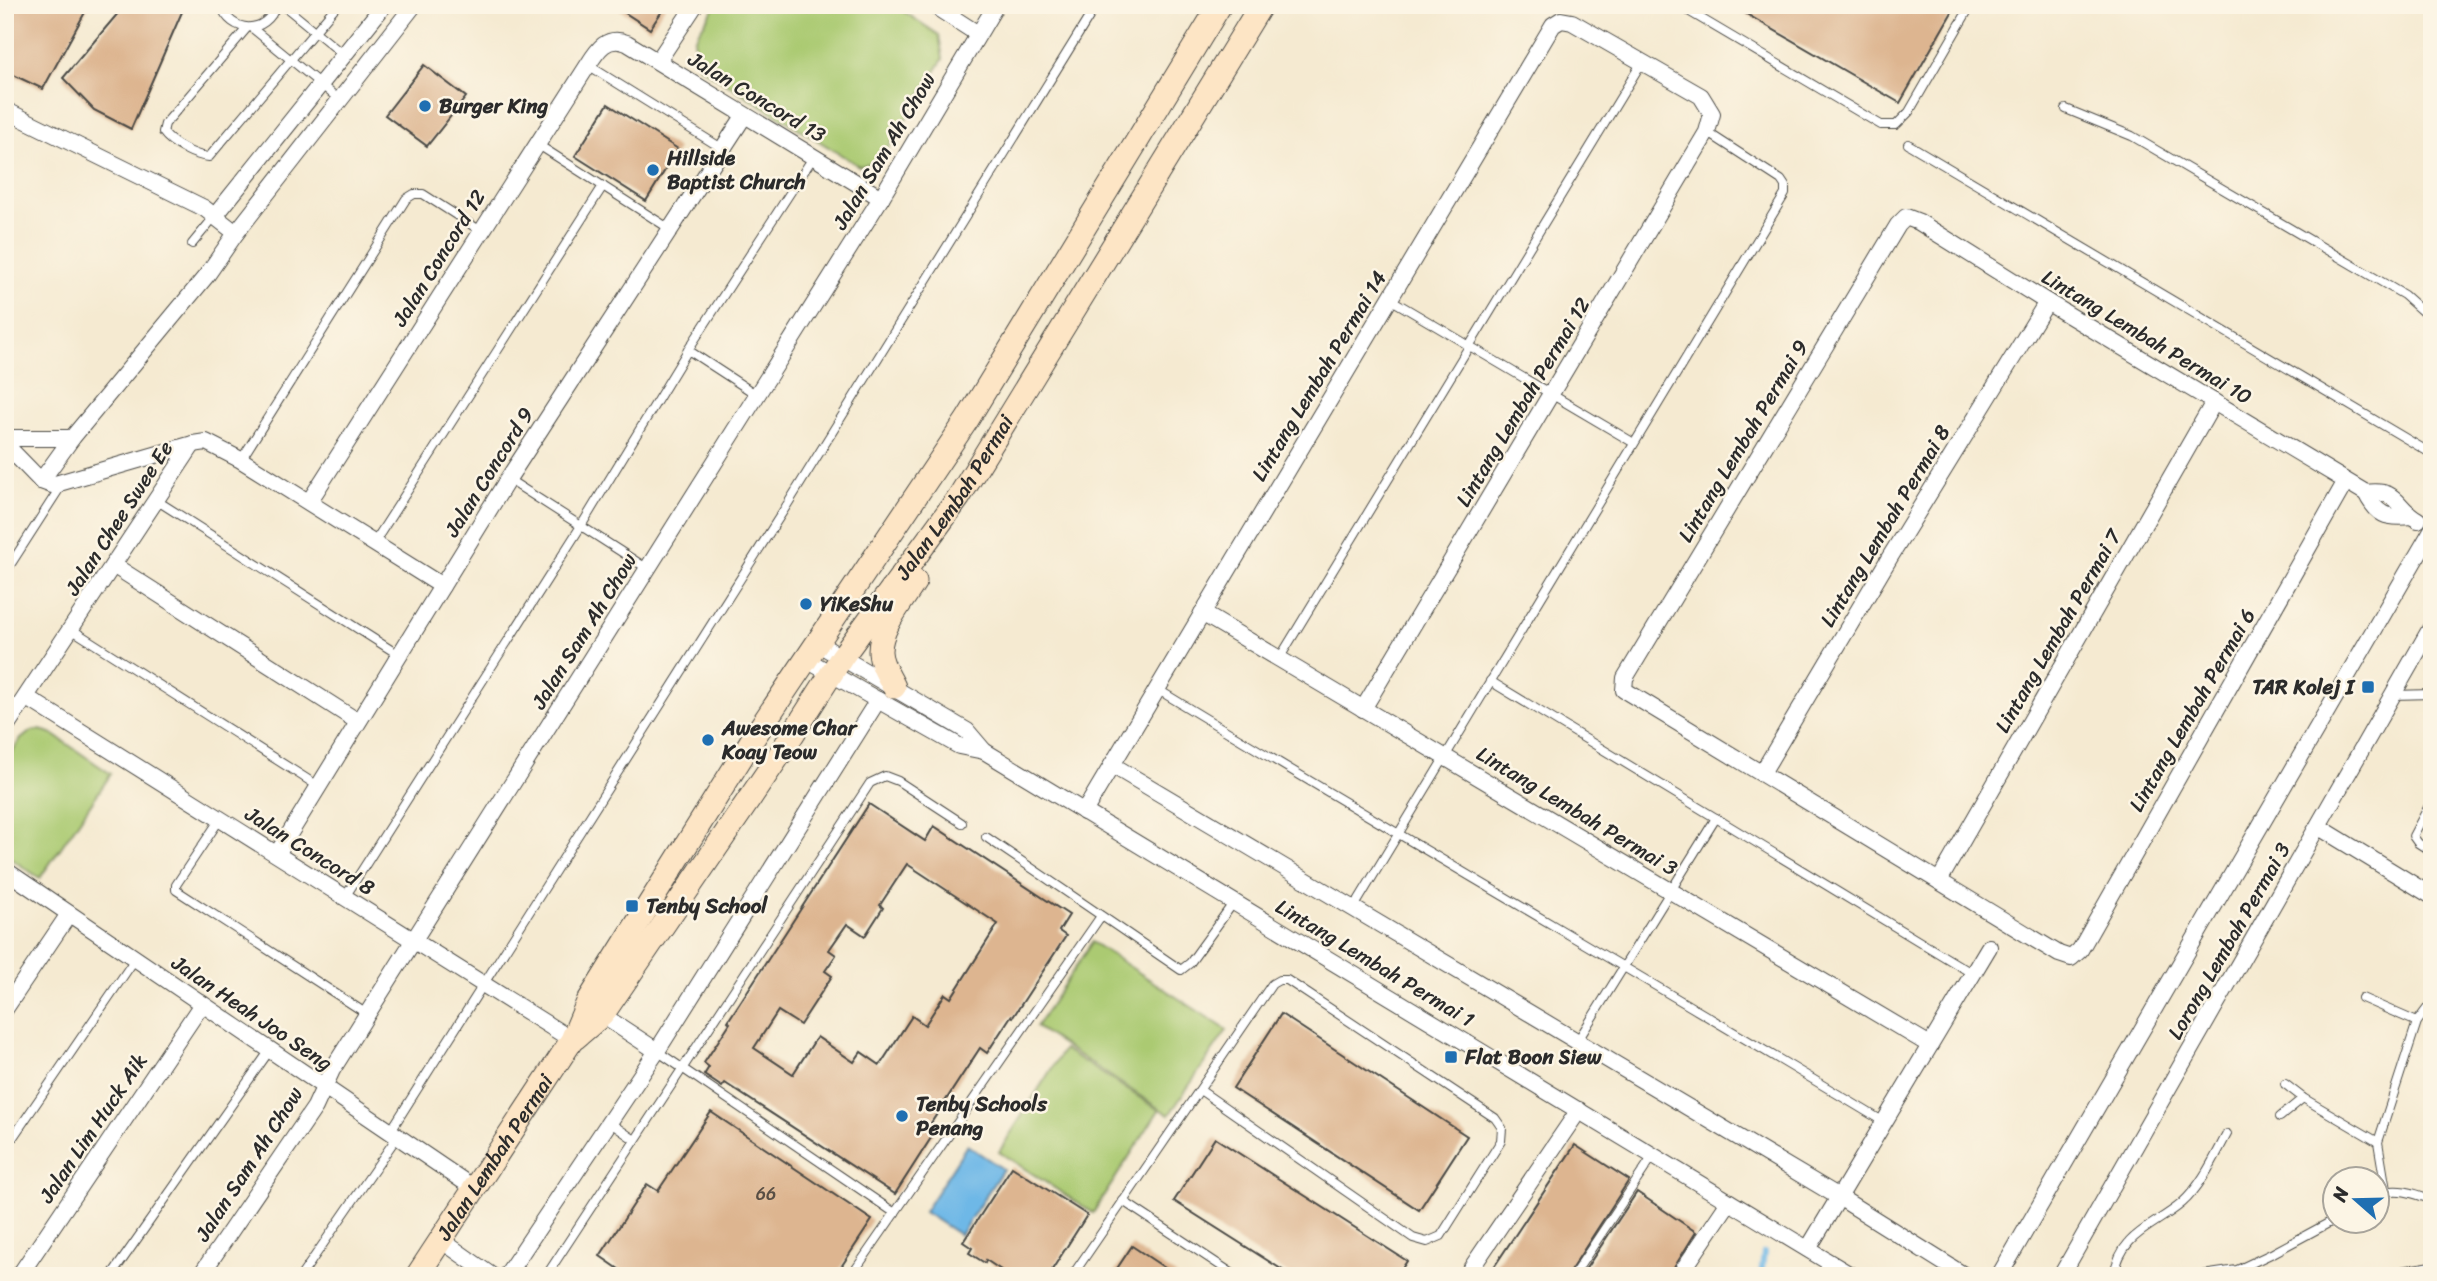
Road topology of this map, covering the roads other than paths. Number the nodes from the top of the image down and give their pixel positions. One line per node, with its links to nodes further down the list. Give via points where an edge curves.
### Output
1 (220, 5): 14 (lane, via 231,22)
2 (337, 5): 15 (lane)
3 (384, 5): 18 (street)
4 (414, 5): 24 (street)
5 (695, 5): 20 (street)
6 (933, 5): 16 (street)
7 (996, 5): 16 (street, Jalan Sam Ah Chow)
8 (1220, 5): 73 (main road, Jalan Lembah Permai, via 967,420)
9 (1261, 5): 60 (main road, Jalan Lembah Permai)
10 (1682, 5): 11 (lane, via 1881,124 1896,125 1909,112)
11 (1970, 5)
12 (282, 6): 14 (lane, via 262,24); 15 (lane)
13 (1094, 9): 114 (lane)
14 (250, 28): 19 (lane); 19 (lane, via 165,124 167,139 209,157)
15 (315, 33): 18 (lane); 19 (lane)
16 (978, 34): 34 (street, Jalan Sam Ah Chow)
17 (609, 41): 20 (street, Jalan Concord 13, via 618,39); 22 (street, Jalan Concord 12)
18 (345, 56): 23 (street)
19 (293, 61): 23 (lane)
20 (658, 61): 27 (street, Jalan Concord 13)
21 (1642, 62): 28 (street, Lintang Lembah Permai 12, via 1701,96 1712,114); 41 (street, Lintang Lembah Permai 14, via 1572,22 1561,20 1553,25); 44 (lane)
22 (587, 65): 29 (street, Jalan Concord 12); 31 (lane)
23 (322, 85): 24 (lane); 35 (street)
24 (341, 100): 39 (street)
25 (2066, 109): 43 (lane, via 2144,143 2404,295)
26 (5, 110): 35 (street)
27 (744, 116): 31 (street, Jalan Concord 9); 32 (street, Jalan Concord 13)
28 (1707, 132): 47 (street, Lintang Lembah Permai 12); 51 (lane, via 1780,180 1785,194)
29 (537, 144): 33 (lane); 38 (street, Jalan Concord 12)
30 (1908, 144): 54 (lane)
31 (723, 149): 37 (street, Jalan Concord 9)
32 (814, 156): 34 (street, Jalan Concord 13); 45 (lane)
33 (603, 186): 37 (lane); 65 (lane)
34 (881, 198): 46 (street, Jalan Sam Ah Chow)
35 (215, 216): 39 (street); 40 (lane)
36 (1906, 217): 42 (street, Lintang Lembah Permai 10); 88 (street, Lintang Lembah Permai 9, via 1625,678 1623,690)
37 (670, 229): 56 (street, Jalan Concord 9)
38 (481, 231): 55 (lane, via 423,194 406,199); 62 (street, Jalan Concord 12)
39 (236, 233): 50 (street, via 207,275)
40 (192, 244)
41 (1390, 299): 44 (lane); 70 (street, Lintang Lembah Permai 14)
42 (2047, 302): 48 (street, Lintang Lembah Permai 10); 88 (street, Lintang Lembah Permai 8)
43 (2432, 320)
44 (1469, 346): 47 (lane); 75 (lane)
45 (688, 350): 46 (lane); 63 (lane)
46 (757, 395): 67 (street, Jalan Sam Ah Chow)
47 (1552, 395): 51 (lane); 83 (street, Lintang Lembah Permai 12)
48 (2214, 402): 58 (street, Lintang Lembah Permai 10); 101 (street, Lintang Lembah Permai 7)
49 (5, 438): 50 (street)
50 (72, 438): 57 (street)
51 (1634, 443): 77 (lane)
52 (5, 444): 57 (street)
53 (193, 444): 55 (street, via 206,442); 59 (street, Jalan Chee Swee Ee); 61 (street, Jalan Chee Swee Ee)
54 (2432, 454)
55 (241, 460): 62 (street)
56 (508, 479): 63 (lane); 69 (street, Jalan Concord 9)
57 (41, 481): 59 (street)
58 (2346, 481): 64 (street, Lintang Lembah Permai 10, via 2365,493 2381,491); 101 (street, Lintang Lembah Permai 6, via 2080,950 2071,958 2059,954)
59 (63, 483): 68 (lane)
60 (958, 498): 76 (main road, Jalan Lembah Permai); 79 (main road, via 881,641)
61 (156, 500): 66 (street, Jalan Chee Swee Ee); 74 (lane)
62 (309, 502): 65 (street)
63 (581, 526): 67 (lane); 104 (lane)
64 (2432, 528): 170 (street)
65 (374, 543): 69 (street)
66 (113, 565): 72 (street, Jalan Chee Swee Ee); 84 (street)
67 (648, 569): 109 (street, Jalan Sam Ah Chow)
68 (5, 573)
69 (442, 586): 74 (street, Jalan Concord 9)
70 (1202, 613): 75 (street, Lintang Lembah Permai 3); 78 (street, Lintang Lembah Permai 14)
71 (2432, 626): 81 (street, Lorong Lembah Permai 3)
72 (71, 629): 82 (street, Jalan Chee Swee Ee); 89 (lane)
73 (811, 651): 76 (street, Lintang Lembah Permai 1); 122 (main road, Jalan Lembah Permai, via 589,1002)
74 (399, 655): 84 (street, Jalan Concord 9)
75 (1279, 659): 83 (street, Lintang Lembah Permai 3)
76 (837, 666): 79 (street, Lintang Lembah Permai 1); 120 (main road, Jalan Lembah Permai)
77 (1490, 681): 86 (lane); 92 (lane)
78 (1157, 689): 87 (street, Lintang Lembah Permai 14); 96 (lane)
79 (886, 694): 91 (street, Lintang Lembah Permai 1, via 967,731 984,751); 126 (street)
80 (2432, 694): 81 (lane)
81 (2393, 695): 95 (street, Lorong Lembah Permai 3)
82 (26, 697): 85 (street, Jalan Chee Swee Ee); 93 (street, Jalan Concord 8)
83 (1363, 709): 86 (street, Lintang Lembah Permai 3)
84 (357, 721): 89 (street, Jalan Concord 9)
85 (5, 728)
86 (1444, 757): 96 (lane); 102 (street, Lintang Lembah Permai 3)
87 (1112, 765): 91 (street, Lintang Lembah Permai 14); 106 (street, Lintang Lembah Permai 1)
88 (1762, 773): 101 (street)
89 (318, 786): 99 (street, Jalan Concord 9)
90 (2432, 800): 98 (lane, via 2413,836)
91 (1084, 812): 105 (street, Lintang Lembah Permai 1)
92 (1716, 818): 102 (lane); 113 (lane)
93 (220, 819): 99 (street, Jalan Concord 8); 119 (lane, via 176,891)
94 (962, 822): 127 (lane, via 898,781 885,776 870,783)
95 (2319, 827): 103 (street); 171 (street, Lorong Lembah Permai 3)
96 (1398, 835): 106 (lane); 112 (lane)
97 (986, 837): 108 (lane)
98 (2432, 852)
99 (277, 854): 104 (street, Jalan Concord 8)
100 (7, 875): 107 (street, Jalan Heah Joo Seng)
101 (1940, 881)
102 (1671, 892): 112 (lane); 124 (street, Lintang Lembah Permai 3)
103 (2432, 896)
104 (345, 897): 109 (street, Jalan Concord 8)
105 (1234, 902): 108 (lane, via 1181,970); 132 (street, Lintang Lembah Permai 1)
106 (1353, 909): 123 (street, Lintang Lembah Permai 1)
107 (69, 914): 111 (street, Jalan Heah Joo Seng); 118 (street)
108 (1101, 916): 149 (lane)
109 (414, 940): 114 (street, Jalan Concord 8); 119 (street, Jalan Sam Ah Chow)
110 (1989, 947): 113 (street)
111 (135, 959): 117 (street, Jalan Heah Joo Seng); 140 (lane)
112 (1623, 965): 123 (lane); 135 (lane)
113 (1973, 974): 124 (street)
114 (483, 984): 122 (street, Jalan Concord 8); 136 (lane)
115 (2362, 998): 121 (lane)
116 (2432, 1002): 121 (lane)
117 (202, 1004): 125 (street, Jalan Heah Joo Seng); 154 (street, Jalan Lim Huck Aik)
118 (5, 1009)
119 (368, 1014): 129 (street, Jalan Sam Ah Chow)
120 (602, 1016): 122 (main road, Jalan Lembah Permai); 126 (street)
121 (2417, 1022): 139 (lane)
122 (572, 1040): 143 (main road, Jalan Lembah Permai)
123 (1577, 1042): 145 (street, Lintang Lembah Permai 1)
124 (1930, 1045): 135 (street)
125 (270, 1050): 129 (street, Jalan Heah Joo Seng); 155 (lane)
126 (657, 1051): 127 (lane); 134 (street)
127 (682, 1069): 138 (lane); 149 (lane)
128 (2285, 1084): 131 (lane)
129 (324, 1087): 136 (street, Jalan Heah Joo Seng); 156 (street, Jalan Sam Ah Chow)
130 (1200, 1090): 130 (lane, via 1272,984 1287,980 1494,1118 1502,1128 1501,1141 1441,1237 1427,1242 1413,1238); 146 (lane)
131 (2303, 1098): 133 (lane); 139 (lane)
132 (1578, 1110): 141 (street, Lintang Lembah Permai 1); 165 (street)
133 (2280, 1117)
134 (610, 1122): 138 (lane); 160 (street)
135 (1884, 1122): 145 (street)
136 (394, 1134): 143 (street, Jalan Heah Joo Seng); 157 (lane)
137 (2227, 1134): 172 (lane, via 2182,1203 2135,1234 2123,1249)
138 (635, 1140): 161 (lane)
139 (2378, 1142): 142 (lane)
140 (5, 1149)
141 (1653, 1156): 148 (street, Lintang Lembah Permai 1); 166 (lane)
142 (2382, 1166)
143 (475, 1189): 151 (main road, Jalan Lembah Permai)
144 (2392, 1190): 147 (lane)
145 (1839, 1197): 152 (street); 169 (street, Lintang Lembah Permai 1)
146 (1123, 1200): 163 (lane); 164 (lane)
147 (2432, 1200)
148 (1729, 1202): 152 (street, Lintang Lembah Permai 1); 167 (street)
149 (895, 1213): 162 (lane)
150 (2322, 1227): 173 (lane, via 2237,1270)
151 (441, 1240): 158 (main road, Jalan Lembah Permai); 159 (street)
152 (1808, 1249): 168 (street, Lintang Lembah Permai 1)
153 (2432, 1266): 174 (lane)
154 (19, 1276)
155 (111, 1276)
156 (201, 1276)
157 (301, 1276)
158 (417, 1276)
159 (492, 1276)
160 (506, 1276)
161 (545, 1276)
162 (851, 1276)
163 (1072, 1276)
164 (1236, 1276)
165 (1466, 1276)
166 (1573, 1276)
167 (1679, 1276)
168 (1852, 1276)
169 (1965, 1276)
170 (1999, 1276)
171 (2061, 1276)
172 (2114, 1276)
173 (2196, 1276)
174 (2390, 1276)

